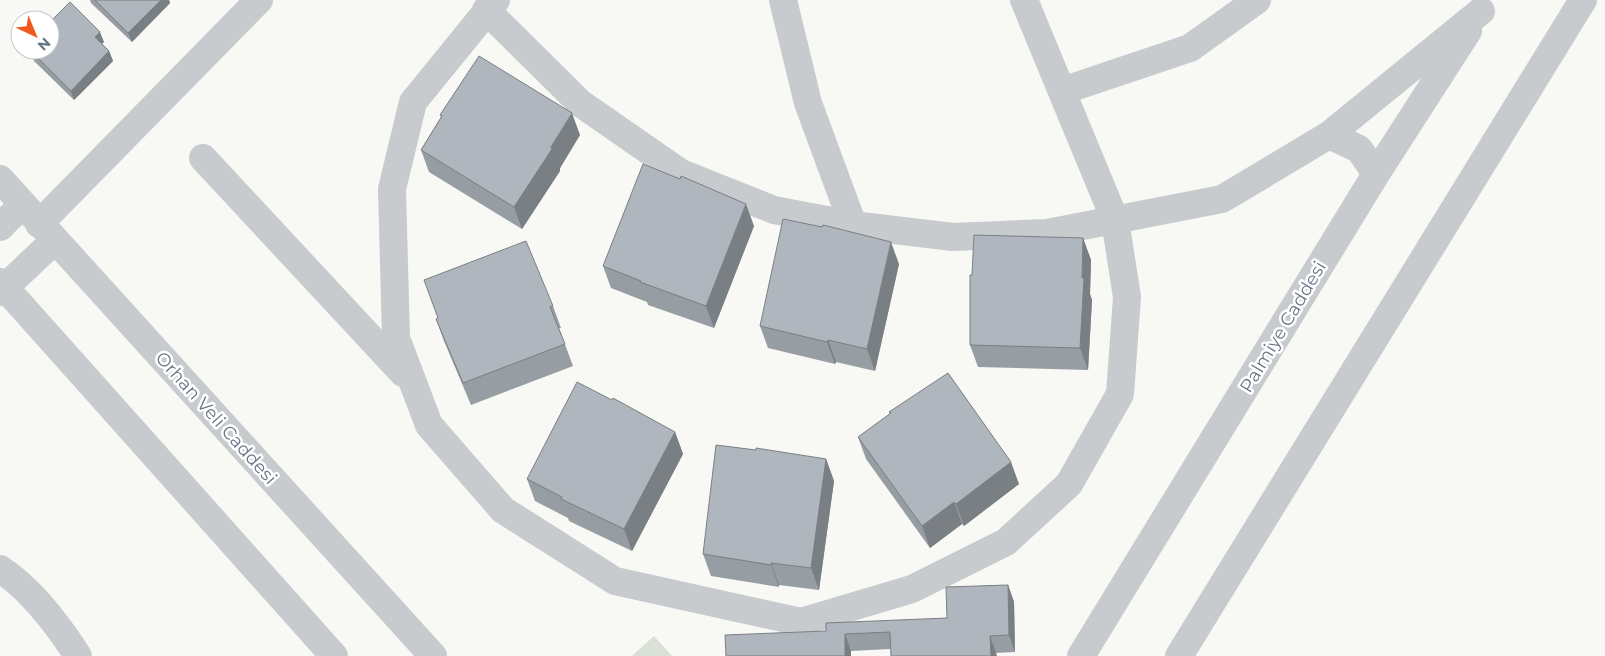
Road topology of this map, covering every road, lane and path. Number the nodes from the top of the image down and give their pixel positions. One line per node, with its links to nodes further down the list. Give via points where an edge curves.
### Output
1 (259, 0): 14 (street)
2 (783, 0): 15 (street, via 808,103)
3 (1024, 0): 8 (street)
4 (1257, 0): 8 (street, via 1190,48)
5 (1583, 0): 24 (street)
6 (491, 5): 15 (street, via 580,103 681,173 774,210); 18 (street, via 413,102 392,189 396,338)
7 (1484, 5): 9 (street); 11 (street, Palmiye Caddesi)
8 (1062, 91): 13 (street)
9 (1329, 135): 11 (street, via 1360,149); 13 (street, via 1222,199)
10 (204, 158): 18 (street)
11 (1376, 174): 23 (street, Palmiye Caddesi)
12 (0, 179): 14 (street, Orhan Veli Caddesi)
13 (1115, 220): 15 (street, via 1047,233 953,237); 18 (street, via 1127,297 1120,394 1069,484 1006,542 912,589 801,622 614,581 503,510 429,425)
14 (38, 223): 16 (street); 17 (street); 22 (street, Orhan Veli Caddesi)
15 (853, 225)
16 (0, 227)
17 (2, 287): 21 (street)
18 (413, 383)
19 (0, 569): 20 (street, via 36,601)
20 (78, 656)
21 (334, 656)
22 (433, 656)
23 (1081, 656)
24 (1179, 656)

